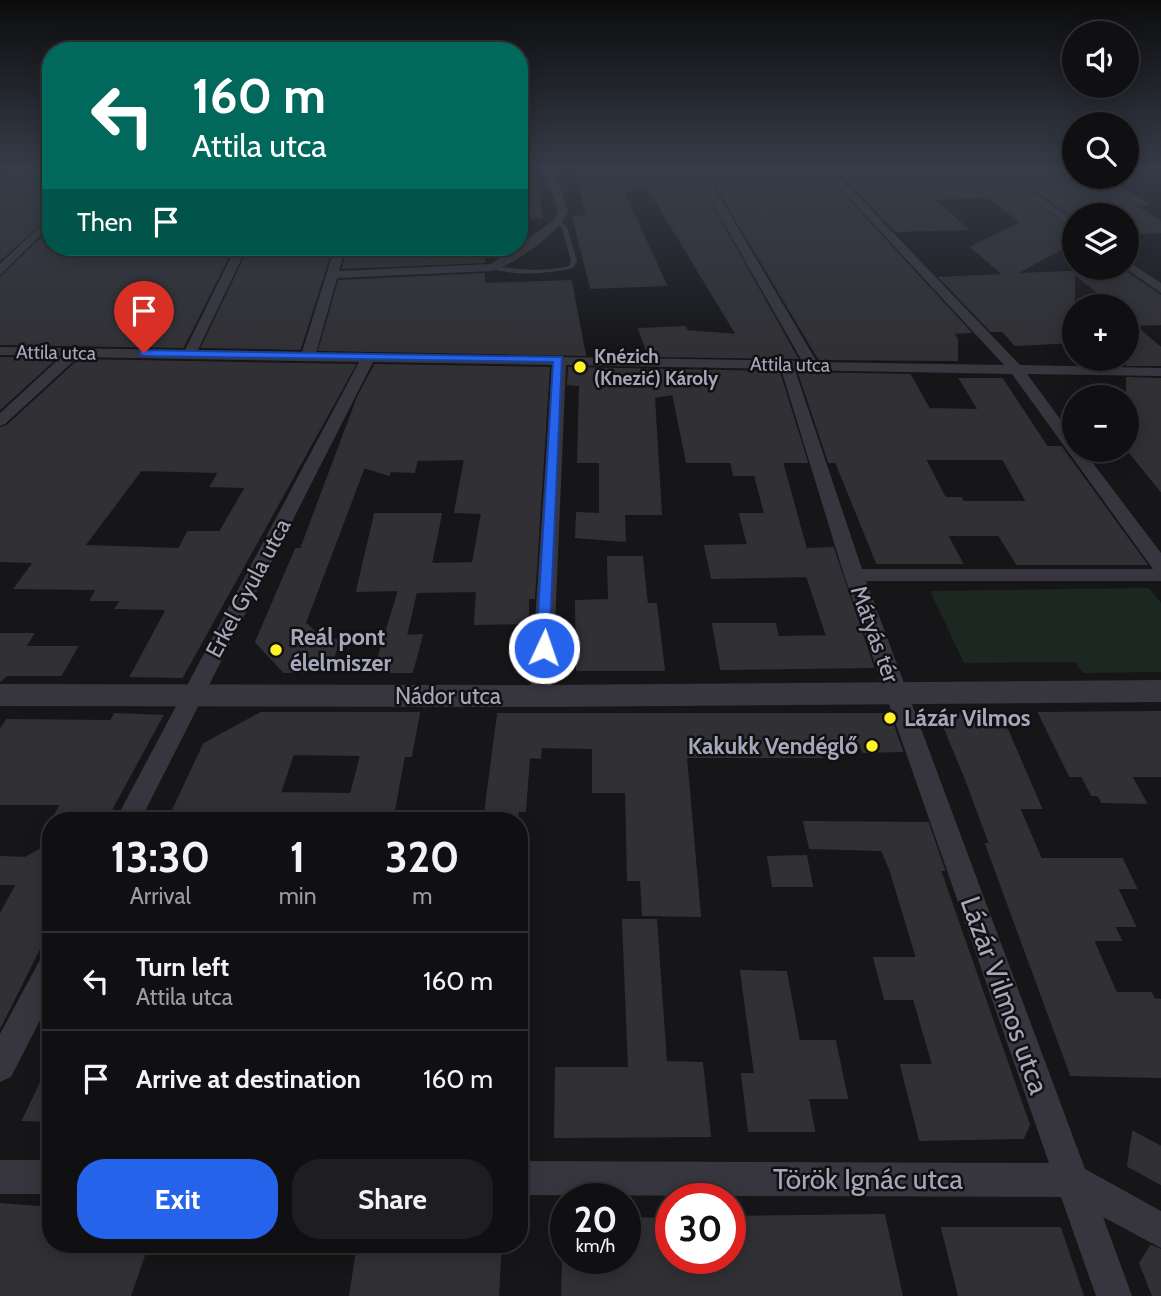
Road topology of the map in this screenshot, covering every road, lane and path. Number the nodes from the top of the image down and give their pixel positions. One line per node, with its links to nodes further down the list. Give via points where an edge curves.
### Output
1 (552, 227): 6 (street)
2 (564, 227): 10 (lane, via 574,261 571,267 558,271)
3 (732, 227): 22 (street)
4 (882, 227): 23 (street)
5 (42, 228): 11 (street)
6 (528, 245)
7 (238, 256): 17 (street)
8 (337, 256): 13 (street)
9 (513, 256): 10 (street)
10 (491, 268): 13 (street)
11 (0, 271)
12 (1139, 273): 14 (street)
13 (332, 275): 18 (street)
14 (1161, 289)
15 (0, 351): 16 (street, Attila utca)
16 (75, 352): 17 (street, Attila utca); 25 (street)
17 (190, 353): 18 (street, Attila utca)
18 (308, 355): 19 (street, Attila utca)
19 (369, 356): 20 (street, Attila utca); 34 (street, Erkel Gyula utca)
20 (559, 359): 21 (street, Attila utca); 35 (street)
21 (786, 363): 22 (street, Attila utca); 29 (street)
22 (811, 364): 23 (street, Attila utca)
23 (1016, 369): 24 (street, Attila utca); 26 (street)
24 (1161, 372)
25 (0, 421)
26 (1062, 431)
27 (1085, 462): 28 (street)
28 (1161, 566)
29 (854, 575): 30 (street, Mátyás tér); 32 (street, Mátyás tér)
30 (1161, 575)
31 (1161, 691): 32 (street, Mátyás tér)
32 (896, 693): 35 (street, Nádor utca); 42 (street, Lázár Vilmos utca)
33 (0, 695): 34 (street, Nádor utca)
34 (191, 696): 35 (street, Nádor utca); 36 (street, Erkel Gyula utca)
35 (541, 696)
36 (132, 812)
37 (42, 985): 38 (street)
38 (0, 1066)
39 (0, 1177): 40 (street)
40 (42, 1177)
41 (528, 1178): 42 (street, Török Ignác utca)
42 (1071, 1180): 43 (street, Török Ignác utca); 44 (street, Lázár Vilmos utca)
43 (1161, 1230)
44 (1114, 1296)

